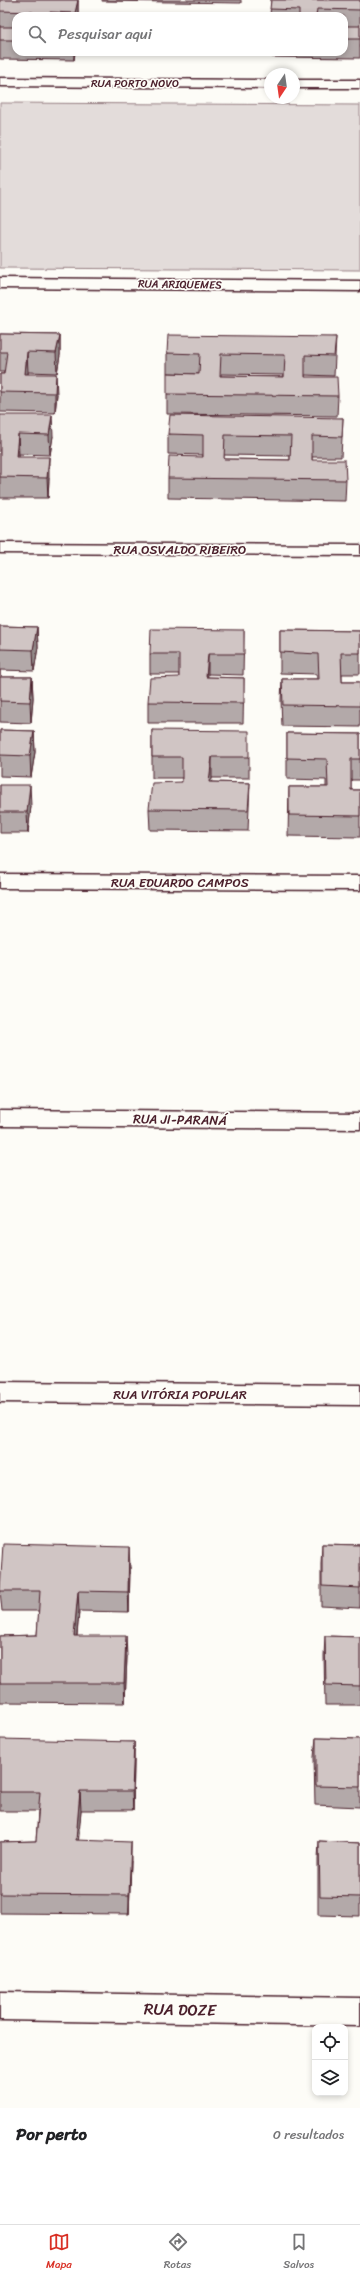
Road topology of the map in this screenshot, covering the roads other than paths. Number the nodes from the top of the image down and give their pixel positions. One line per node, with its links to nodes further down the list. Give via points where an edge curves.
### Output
1 (0, 82): 2 (street, RUA PORTO NOVO)
2 (264, 84)
3 (300, 84): 4 (street)
4 (360, 84)
5 (0, 283): 6 (street, RUA ARIQUEMES)
6 (360, 286)
7 (0, 548): 8 (street, RUA OSVALDO RIBEIRO)
8 (360, 550)
9 (0, 880): 10 (street, RUA EDUARDO CAMPOS)
10 (360, 883)
11 (0, 1118): 12 (street, RUA JI-PARANÁ)
12 (360, 1121)
13 (0, 1392): 14 (street, RUA VITÓRIA POPULAR)
14 (360, 1395)
15 (0, 2006): 16 (street, RUA DOZE)
16 (360, 2012)

